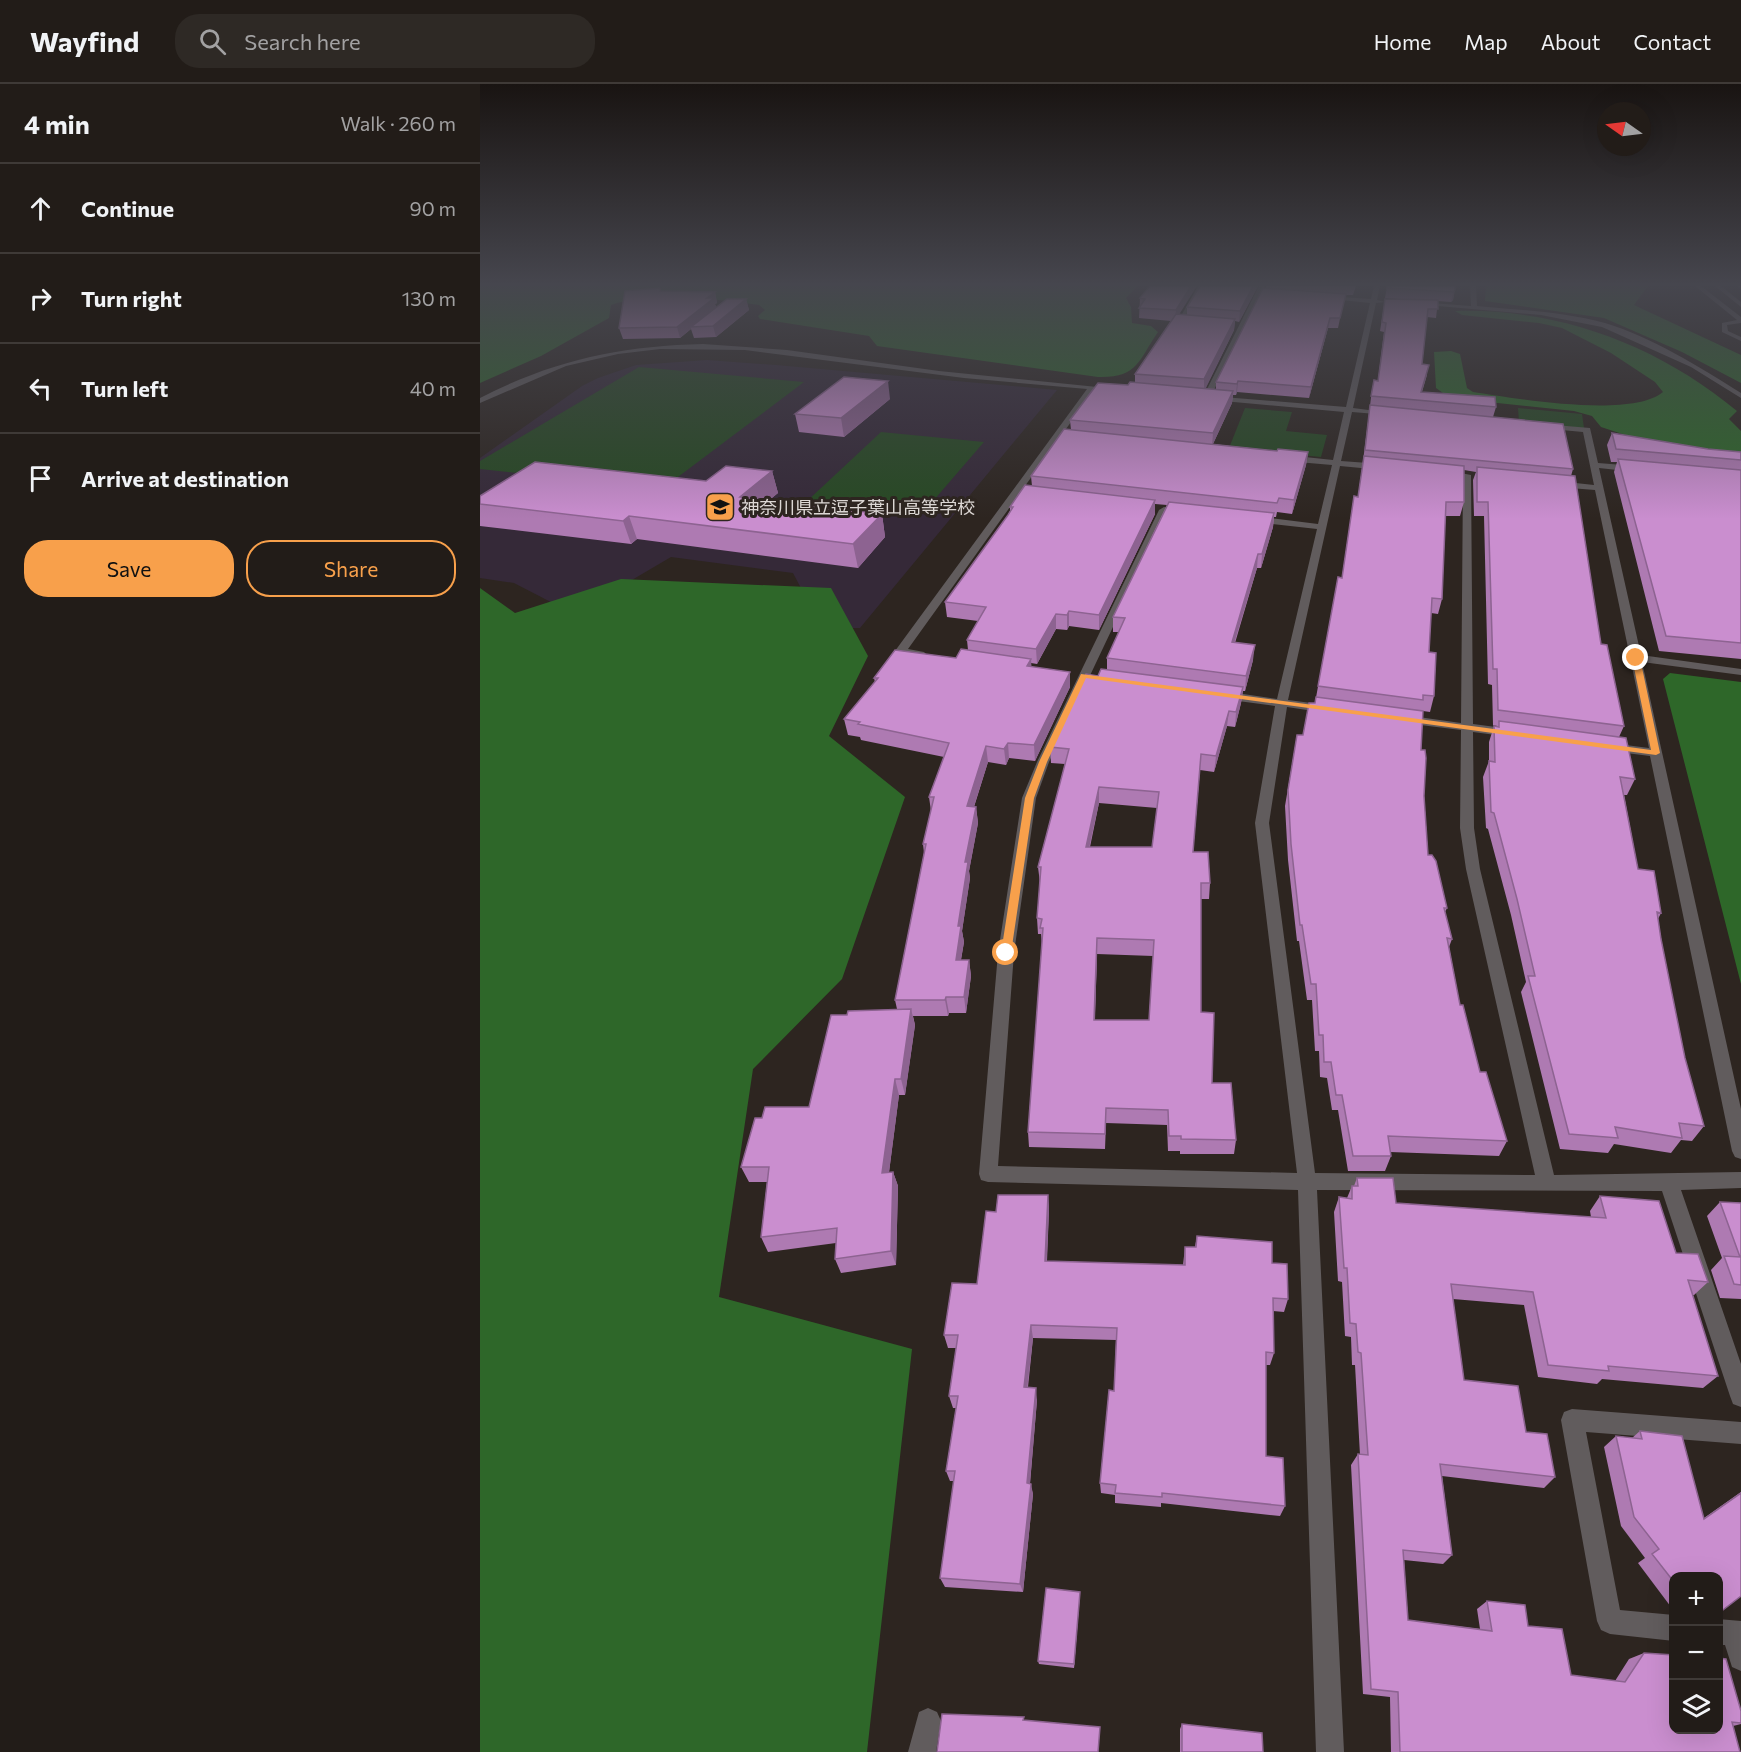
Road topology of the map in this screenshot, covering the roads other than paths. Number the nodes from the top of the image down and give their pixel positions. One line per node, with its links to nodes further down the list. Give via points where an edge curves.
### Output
1 (568, 364): 11 (street, via 523,379)
2 (870, 364): 6 (street)
3 (1223, 364): 10 (street)
4 (1359, 364): 12 (street)
5 (1687, 364): 9 (street)
6 (1092, 388): 7 (street); 26 (street, via 1063,437 901,651)
7 (1127, 391)
8 (1196, 396): 10 (street)
9 (1741, 396)
10 (1207, 397): 12 (street)
11 (480, 400)
12 (1349, 409): 13 (street); 16 (street)
13 (1396, 413)
14 (1527, 425): 17 (street, via 1587,430)
15 (1271, 456): 16 (street)
16 (1336, 463): 18 (street); 25 (street)
17 (1595, 465): 19 (street); 22 (street)
18 (1391, 468)
19 (1651, 470)
20 (1435, 472): 33 (street, via 1473,476)
21 (1544, 483): 22 (street)
22 (1600, 488): 27 (street)
23 (1198, 513): 39 (street, via 1158,509 1029,798 1006,953 988,1174)
24 (1232, 517): 25 (street)
25 (1322, 527): 30 (street)
26 (935, 656)
27 (1636, 658): 28 (street); 36 (street)
28 (1741, 672)
29 (1207, 692): 30 (street)
30 (1282, 702): 31 (street); 39 (street, via 1262,823)
31 (1344, 711)
32 (1388, 717): 33 (street)
33 (1467, 728): 34 (street); 40 (street, via 1467,828 1473,869)
34 (1526, 735)
35 (1597, 745): 36 (street)
36 (1656, 753): 37 (street)
37 (1741, 1151)
38 (1741, 1180): 41 (street)
39 (1307, 1181): 40 (street); 47 (street)
40 (1546, 1182): 41 (street)
41 (1669, 1182): 42 (street)
42 (1741, 1395)
43 (1741, 1433): 44 (street, via 1572,1420 1610,1621)
44 (1669, 1627)
45 (928, 1721): 46 (street)
46 (922, 1752)
47 (1330, 1752)

